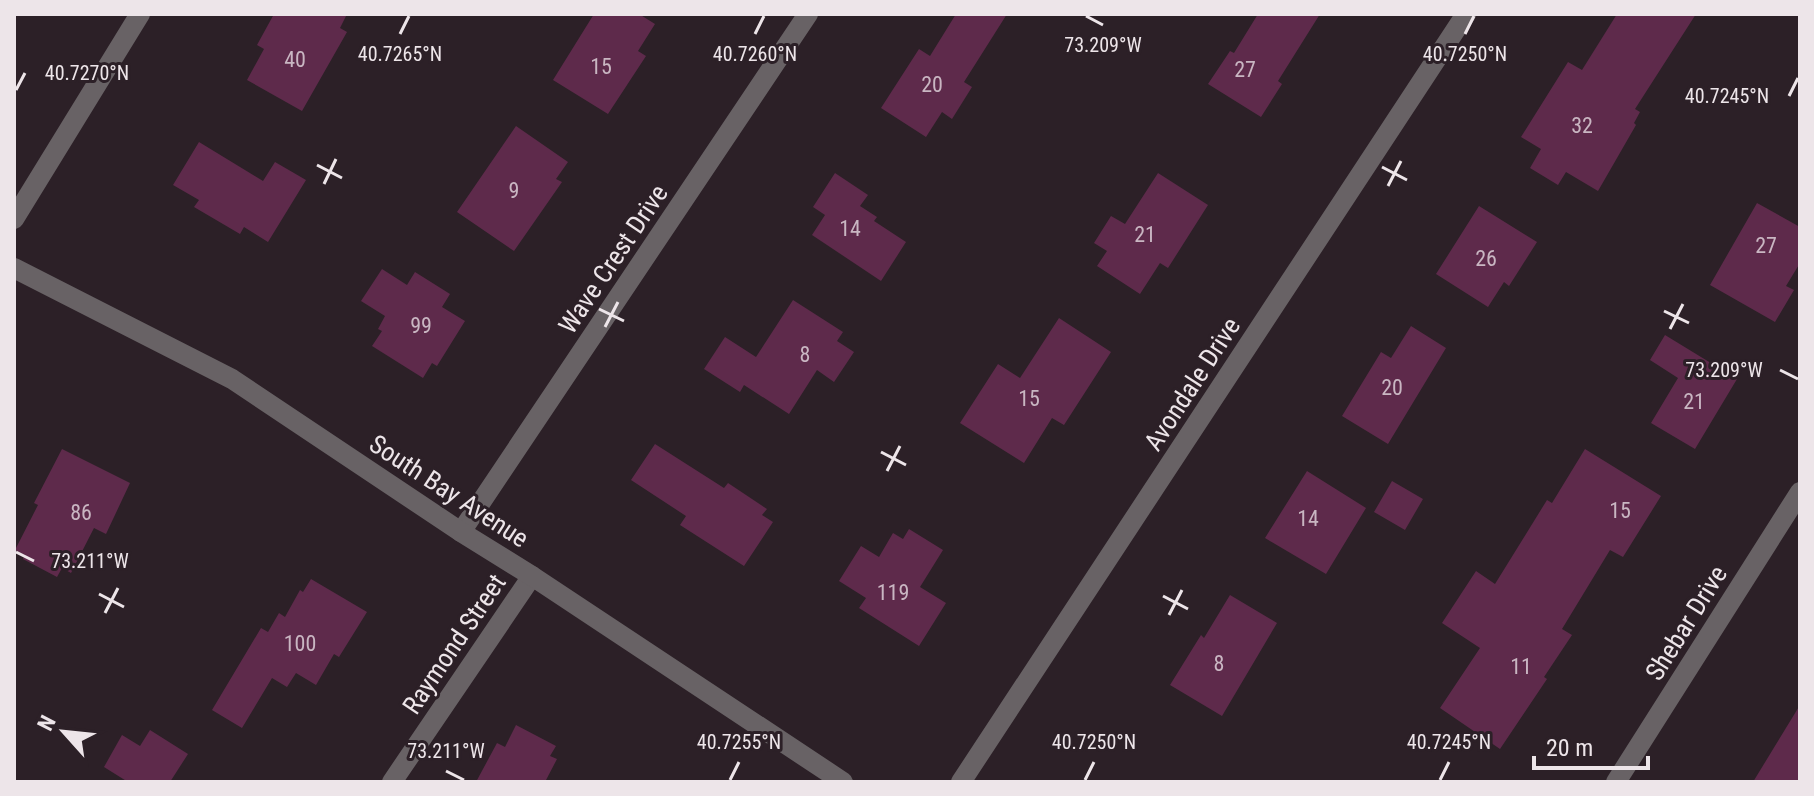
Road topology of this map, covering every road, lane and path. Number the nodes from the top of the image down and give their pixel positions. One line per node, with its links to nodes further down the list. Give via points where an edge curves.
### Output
1 (140, 14): 4 (street)
2 (808, 14): 7 (street, Wave Crest Drive)
3 (1466, 14): 11 (street, Avondale Drive)
4 (14, 219)
5 (14, 268): 7 (street, South Bay Avenue, via 232,379)
6 (1800, 492): 12 (street, Shebar Drive)
7 (461, 532): 8 (street, South Bay Avenue)
8 (532, 576): 9 (street, Raymond Street); 10 (street, South Bay Avenue)
9 (392, 782)
10 (843, 782)
11 (961, 782)
12 (1616, 782)

